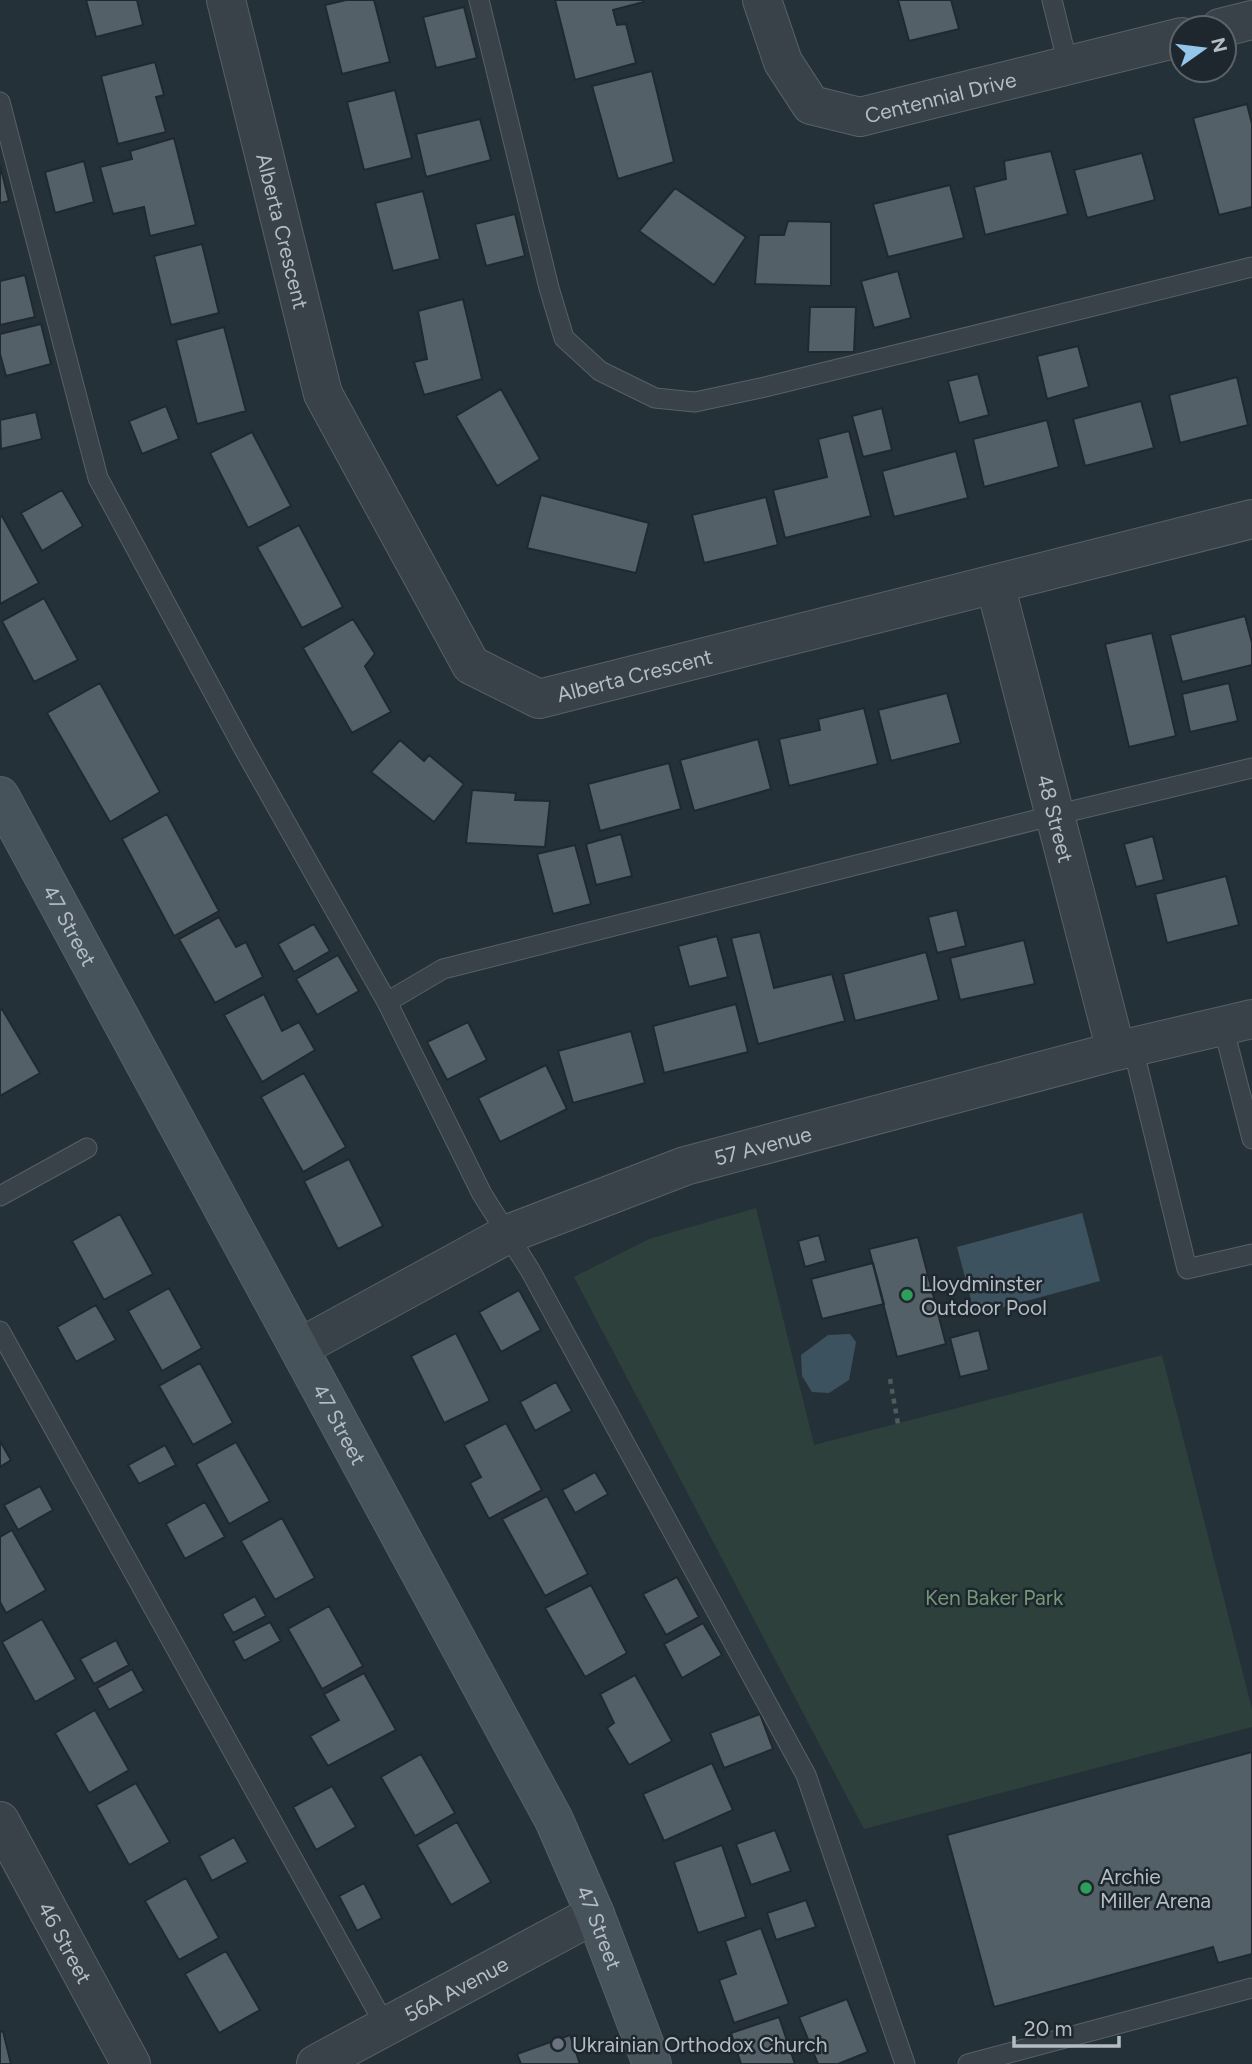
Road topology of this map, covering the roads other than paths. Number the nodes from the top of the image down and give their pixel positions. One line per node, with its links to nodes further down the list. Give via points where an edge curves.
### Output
1 (226, 0): 10 (street, Alberta Crescent, via 323,394 471,665 539,699)
2 (480, 0): 8 (lane, via 564,338 600,371 655,398 695,402 753,390)
3 (762, 0): 6 (street, Centennial Drive, via 783,62 811,105 860,117)
4 (1052, 0): 6 (lane)
5 (1168, 40): 6 (street, Centennial Drive)
6 (1069, 65)
7 (0, 102): 14 (lane, via 98,478)
8 (1252, 267)
9 (1252, 519): 10 (street, Alberta Crescent)
10 (995, 584): 13 (street, 48 Street)
11 (1252, 768): 13 (lane)
12 (4, 814): 23 (street, 47 Street)
13 (1055, 815): 14 (lane, via 443,969); 16 (street, 48 Street)
14 (387, 1002): 20 (lane, via 482,1194)
15 (1237, 1022): 16 (street, 57 Avenue); 17 (lane)
16 (1124, 1050): 20 (street, 57 Avenue, via 685,1166); 21 (lane, via 1187,1269)
17 (1252, 1139)
18 (87, 1148): 19 (lane)
19 (0, 1196)
20 (508, 1234): 23 (street, 57 Avenue); 31 (lane, via 806,1775)
21 (1252, 1254)
22 (0, 1331): 27 (lane)
23 (299, 1348): 25 (street, 47 Street, via 554,1820)
24 (0, 1821): 28 (street, 46 Street)
25 (595, 1914): 27 (street, 56A Avenue); 30 (street, 47 Street)
26 (1252, 1988): 32 (lane)
27 (386, 2026): 29 (street, 56A Avenue)
28 (131, 2064)
29 (316, 2064)
30 (652, 2064)
31 (905, 2064)
32 (968, 2064)

